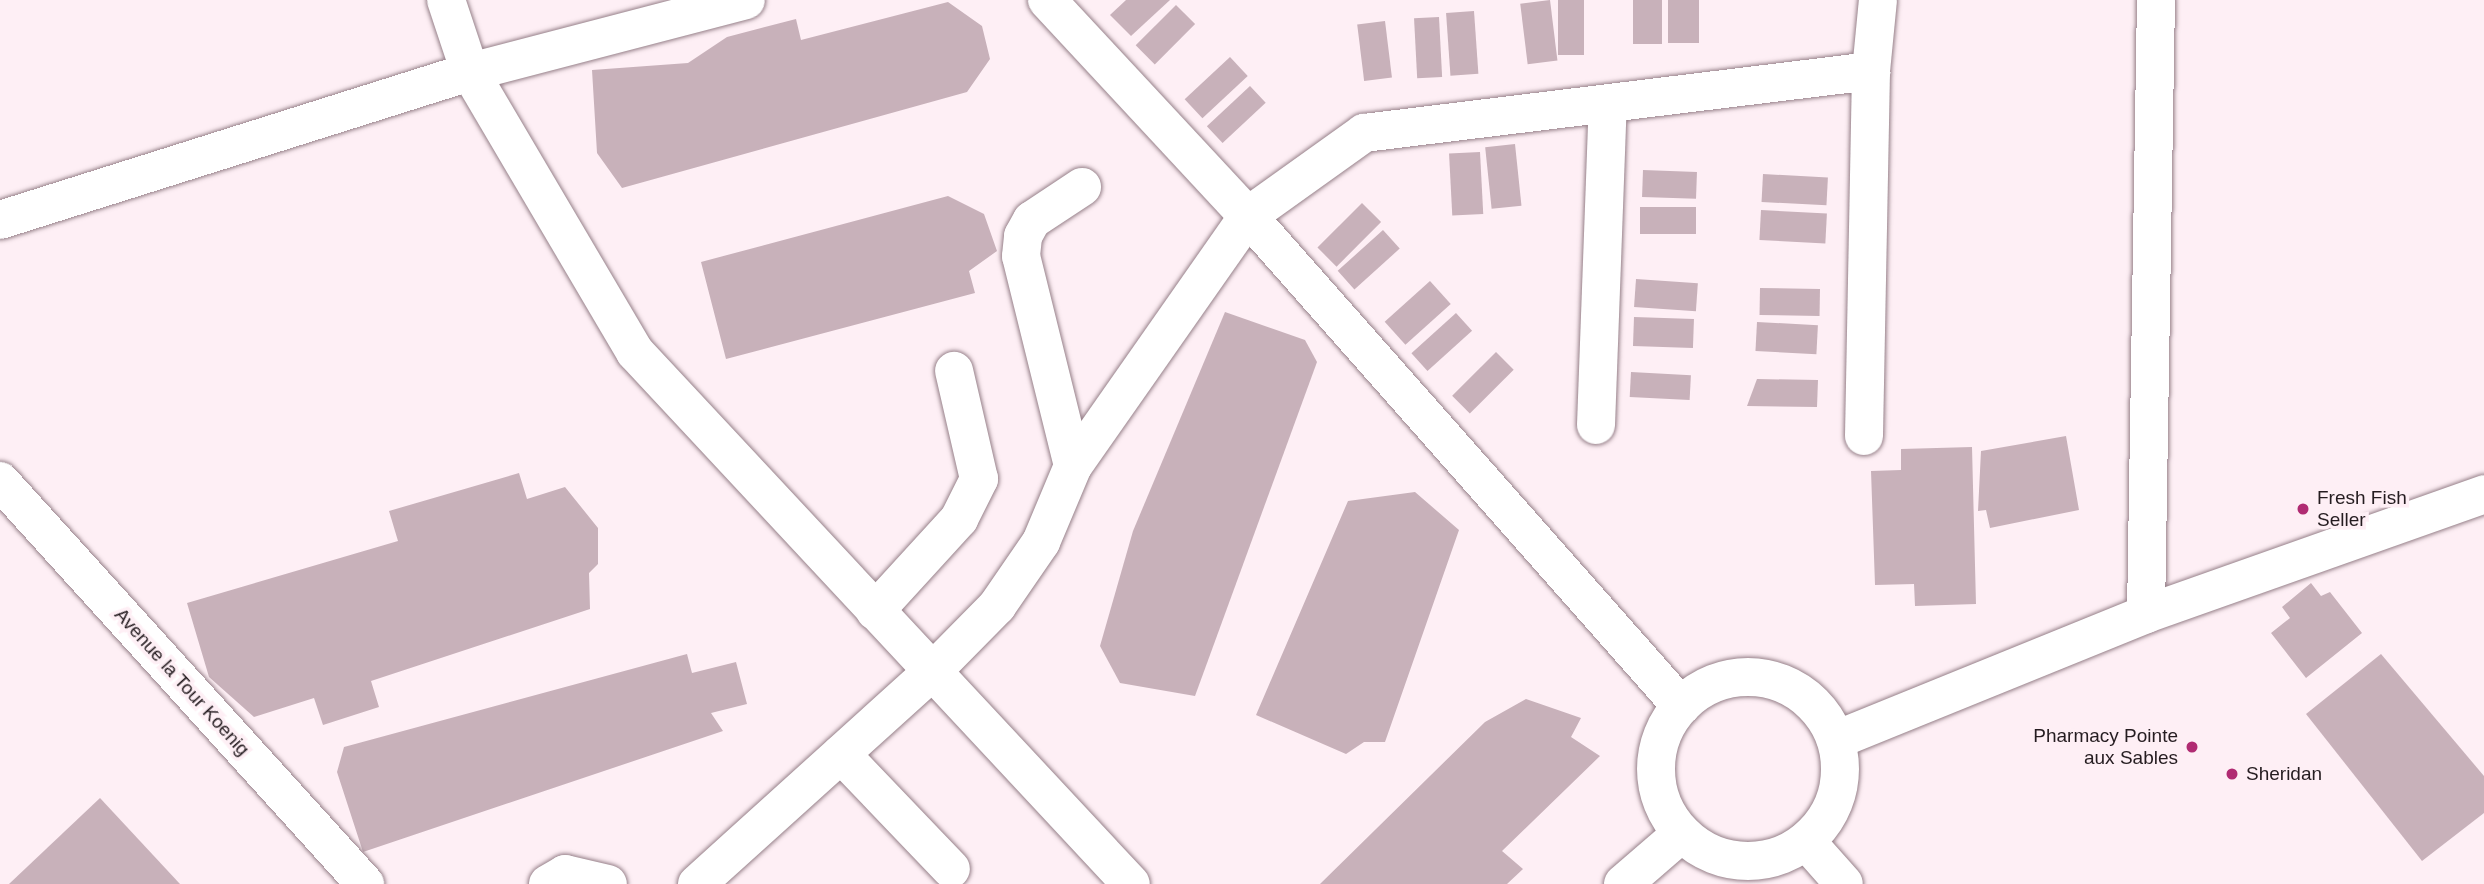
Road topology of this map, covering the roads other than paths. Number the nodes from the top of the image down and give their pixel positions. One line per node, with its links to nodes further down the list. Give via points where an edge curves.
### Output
1 (446, 0): 7 (street)
2 (746, 0): 7 (street)
3 (1047, 0): 10 (street)
4 (1878, 0): 6 (street)
5 (2156, 0): 19 (street)
6 (1871, 71): 8 (street); 14 (street)
7 (470, 72): 11 (street); 18 (street, via 635,352)
8 (1608, 104): 10 (street, via 1364,133); 13 (street)
9 (1082, 187): 15 (street, via 1032,220 1023,236 1021,256)
10 (1248, 216): 15 (street); 21 (street)
11 (0, 219)
12 (954, 371): 18 (street, via 979,479 959,519)
13 (1595, 425)
14 (1864, 436)
15 (1073, 466): 20 (street, via 1041,542 997,606)
16 (0, 481): 27 (street, Avenue la Tour Koenig)
17 (2484, 494): 19 (street)
18 (875, 611): 20 (street)
19 (2146, 614): 22 (street)
20 (932, 672): 23 (street); 31 (street)
21 (1681, 706): 22 (street, via 1706,686 1737,677 1769,679 1798,691 1821,712); 24 (street, via 1665,729 1656,756 1656,784 1664,811)
22 (1836, 740): 25 (street, via 1841,767 1837,795 1825,820)
23 (841, 754): 26 (street); 30 (street)
24 (1681, 834): 25 (street, via 1702,850 1728,860 1769,858); 32 (street)
25 (1806, 841): 33 (street)
26 (951, 869)
27 (348, 878)
28 (548, 884): 29 (street, via 565,874)
29 (608, 884)
30 (697, 884)
31 (1131, 884)
32 (1623, 884)
33 (1844, 884)

